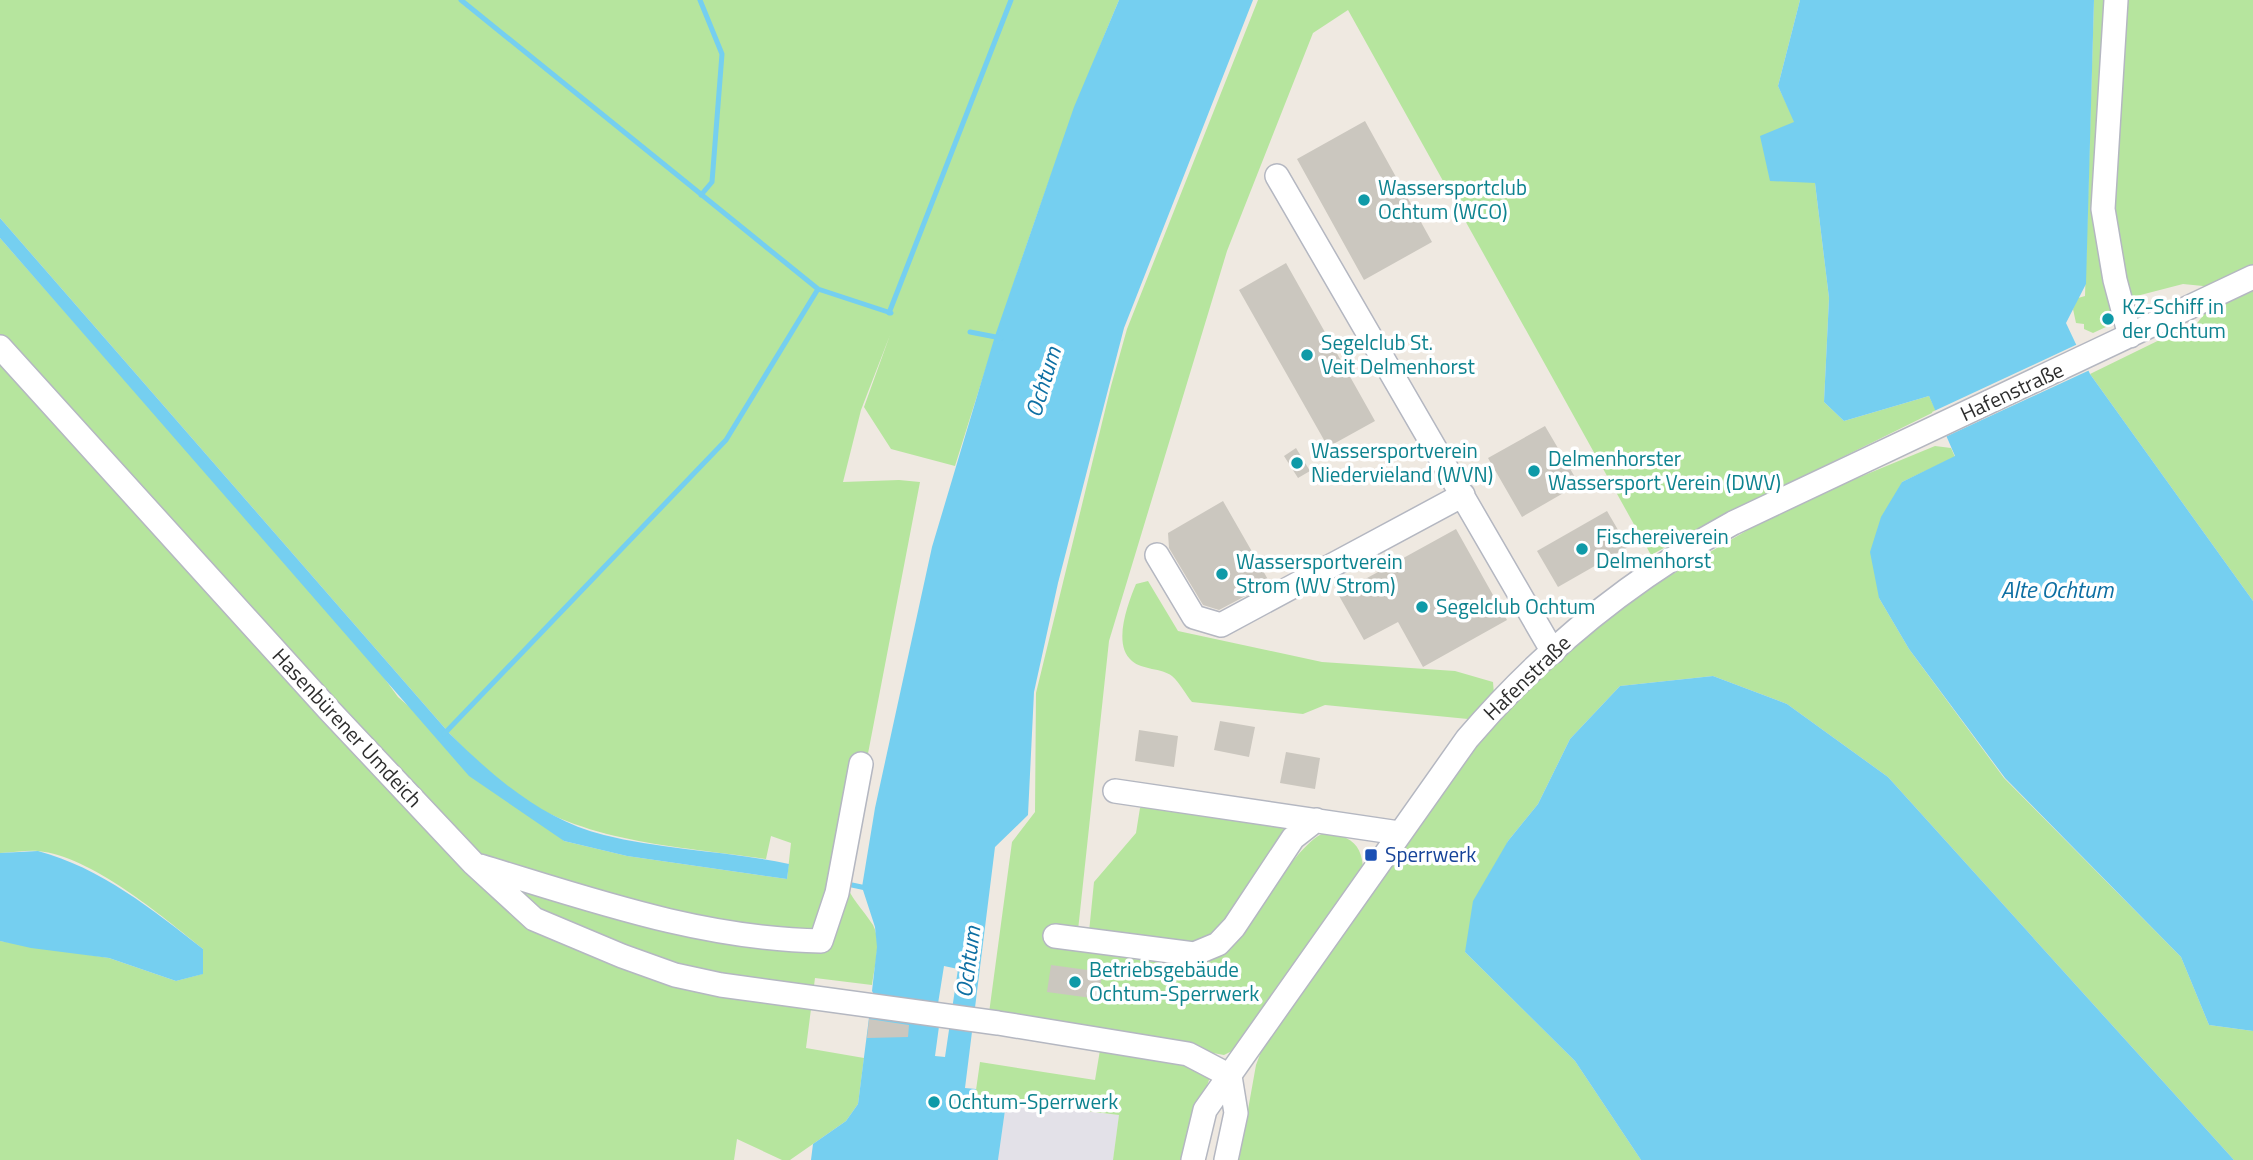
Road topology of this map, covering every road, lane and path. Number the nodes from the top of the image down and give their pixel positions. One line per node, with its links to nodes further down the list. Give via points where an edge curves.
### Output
1 (2116, 0): 4 (street, via 2103,209)
2 (1277, 176): 6 (street)
3 (2253, 277): 4 (street, Hafenstraße)
4 (2130, 336): 8 (street, Hafenstraße, via 1743,517 1611,600)
5 (0, 347): 13 (street, Hasenbürener Umdeich)
6 (1463, 495): 7 (street, via 1221,625 1194,617); 8 (street)
7 (1157, 555)
8 (1553, 652): 12 (street, Hafenstraße, via 1466,739)
9 (862, 764): 13 (street, via 837,893 821,942 684,926)
10 (1115, 791): 11 (street)
11 (1316, 820): 12 (street); 14 (street, via 1293,838 1218,944 1194,954)
12 (1399, 833): 15 (street, Hafenstraße)
13 (474, 864): 15 (street, Hasenbürener Umdeich, via 534,919 675,975 1188,1054)
14 (1055, 936)
15 (1230, 1076): 16 (street, Hafenstraße, via 1205,1110); 17 (street, via 1236,1113)
16 (1193, 1160)
17 (1226, 1160)

